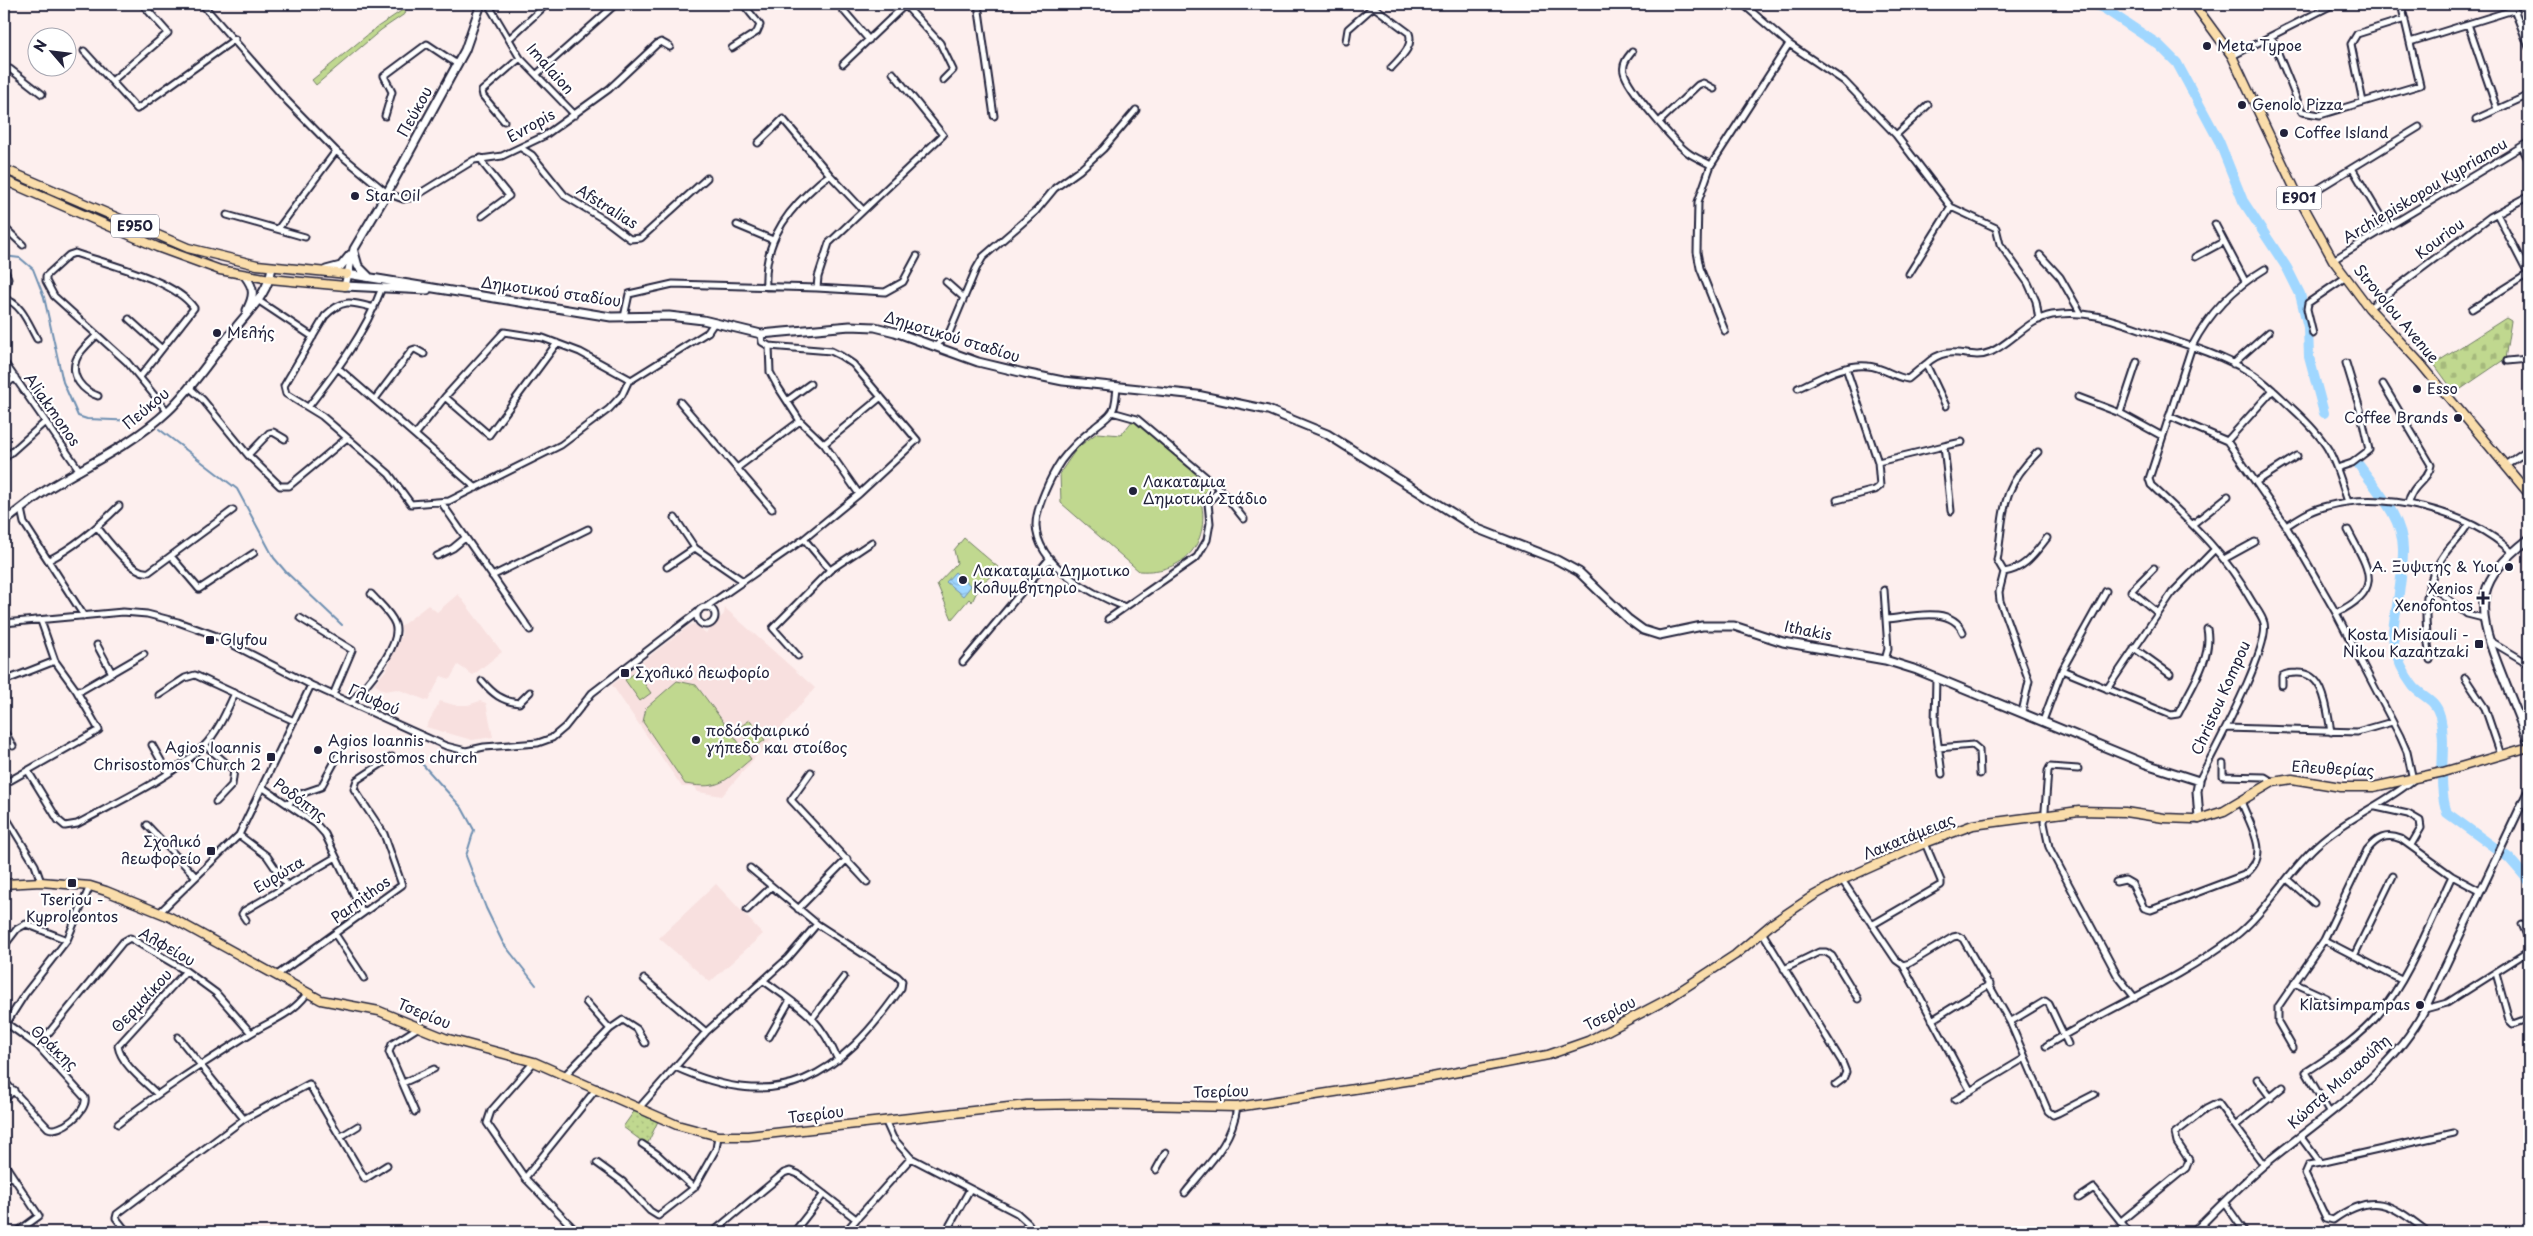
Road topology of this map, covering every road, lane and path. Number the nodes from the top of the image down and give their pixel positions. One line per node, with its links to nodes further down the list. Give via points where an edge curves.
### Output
1 (481, 4): 33 (main road, Πεύκου, via 473,32)
2 (488, 4): 21 (street, Imalaion)
3 (547, 4): 21 (street)
4 (616, 4): 38 (street)
5 (742, 4): 27 (street, via 760,25 757,32)
6 (838, 4): 22 (street)
7 (906, 4): 22 (street); 39 (street, via 940,43 953,70)
8 (978, 4): 50 (street)
9 (1743, 4): 25 (street)
10 (2194, 4): 31 (main road, Strovolou Avenue / E901)
11 (2334, 4): 19 (street)
12 (2401, 4): 17 (street)
13 (206, 5): 20 (street)
14 (1371, 5): 23 (street, via 1348,28); 35 (street, via 1408,33 1411,39 1408,48)
15 (144, 6): 40 (street, via 168,33)
16 (2512, 7): 18 (street); 28 (street)
17 (2404, 20): 24 (street); 44 (street, via 2357,34 2353,39 2351,44)
18 (2468, 24): 24 (street); 46 (street)
19 (2271, 36): 31 (street); 44 (street, via 2302,112 2320,115)
20 (235, 39): 40 (street, via 137,109); 60 (street, via 288,102)
21 (509, 39): 32 (street, Imalaion)
22 (869, 40): 34 (street)
23 (1346, 41)
24 (2410, 42): 44 (street, via 2420,85)
25 (1789, 44): 55 (street, via 1844,81); 63 (street)
26 (670, 47): 48 (street, Evropis, via 661,42 657,44 610,89)
27 (732, 48)
28 (2529, 48)
29 (84, 51): 40 (street)
30 (1632, 52): 53 (street, via 1624,62 1623,72)
31 (2232, 56): 71 (main road, Strovolou Avenue / E901)
32 (520, 58): 38 (street, Imalaion); 52 (street, via 482,91)
33 (457, 64): 49 (street, via 427,44 384,76 392,92); 69 (main road, Πεύκου)
34 (843, 64)
35 (1391, 68)
36 (10, 69): 42 (street)
37 (893, 73): 73 (street, via 943,135)
38 (537, 74): 48 (street, Imalaion)
39 (943, 80)
40 (112, 81)
41 (1714, 89): 53 (street, via 1703,83 1698,85)
42 (42, 94)
43 (2529, 95): 46 (street)
44 (2363, 102)
45 (1928, 105): 55 (street)
46 (2497, 109): 51 (street)
47 (1136, 110): 109 (street, via 1102,149 1055,188 1036,211 983,257)
48 (575, 115): 59 (street, Evropis)
49 (385, 116)
50 (994, 116)
51 (2476, 119)
52 (504, 121)
53 (1659, 122): 63 (street, via 1689,154)
54 (2419, 127): 64 (street)
55 (1896, 135): 72 (street)
56 (2529, 142): 58 (street, Archiepiskopou Kyprianou)
57 (758, 143): 66 (street, via 783,119)
58 (2522, 147): 62 (street); 80 (street, Archiepiskopou Kyprianou)
59 (521, 148): 61 (street, Evropis, via 502,156); 67 (street, Afstralias, via 532,155 565,196 635,240)
60 (336, 151): 69 (street); 81 (street)
61 (480, 158): 69 (street, Evropis, via 408,200); 76 (street, via 509,196)
62 (2529, 161)
63 (1711, 165): 121 (street, via 1698,202 1697,252 1700,268)
64 (2352, 168): 71 (street); 80 (street)
65 (4, 169): 91 (main road, E950, via 188,248 224,259)
66 (830, 175): 73 (street); 83 (street, via 790,210)
67 (707, 178)
68 (4, 180): 98 (main road, E950, via 164,250)
69 (387, 193): 86 (main road, Πεύκου)
70 (2529, 196): 74 (street, Kouriou)
71 (2300, 200): 90 (main road, Strovolou Avenue / E901)
72 (1951, 207): 96 (street); 119 (street, via 1996,228 2000,244 2028,283 2036,301)
73 (863, 210): 106 (street, via 829,243)
74 (2497, 214): 97 (street); 113 (street, Kouriou)
75 (227, 215): 81 (street)
76 (482, 216)
77 (736, 224): 83 (street)
78 (2215, 224): 84 (street)
79 (4, 227): 85 (street)
80 (2387, 227): 90 (street, Archiepiskopou Kyprianou)
81 (278, 229): 82 (street)
82 (305, 236)
83 (773, 240): 105 (street)
84 (2223, 242): 89 (street); 102 (street)
85 (24, 245)
86 (354, 249): 94 (main road, via 341,266); 95 (main road, Πεύκου); 99 (main road, via 356,260)
87 (2040, 255): 115 (street, via 2060,277)
88 (917, 256): 106 (street, via 903,282 885,292)
89 (2196, 257)
90 (2333, 260): 100 (main road, Strovolou Avenue / E901)
91 (272, 267): 94 (main road); 101 (main road, Πεύκου)
92 (4, 269): 110 (street, via 8,278)
93 (2265, 269): 102 (street)
94 (322, 271): 95 (main road)
95 (347, 274): 99 (main road); 104 (main road, Πεύκου)
96 (1909, 274)
97 (2529, 275): 114 (street)
98 (245, 276): 101 (main road, E950); 116 (main road, via 254,290)
99 (368, 276): 108 (main road)
100 (2346, 277): 113 (main road, Strovolou Avenue / E901); 124 (street, via 2308,303)
101 (270, 279): 104 (main road); 111 (main road, Πεύκου)
102 (2245, 281): 131 (street, via 2218,306)
103 (946, 282): 109 (street)
104 (345, 286): 107 (main road)
105 (766, 287): 106 (street); 117 (street, via 660,286 629,294)
106 (817, 288)
107 (381, 290): 108 (main road); 112 (street)
108 (440, 290): 117 (main road, Δημοτικού σταδίου)
109 (964, 298): 130 (street, via 950,331)
110 (4, 299): 127 (street, via 19,308)
111 (258, 301): 116 (main road, Πεύκου); 126 (street)
112 (374, 308): 126 (street, via 348,302 334,308 325,316); 141 (street)
113 (2370, 308): 182 (main road, Strovolou Avenue / E901)
114 (2472, 309)
115 (2080, 312): 119 (street); 131 (street, via 2119,321)
116 (243, 317): 150 (main road, Πεύκου)
117 (624, 317): 120 (main road, Δημοτικού σταδίου, via 669,316)
118 (129, 319): 132 (street)
119 (2039, 320): 139 (street, via 1991,352 1945,352)
120 (714, 323): 123 (main road, Δημοτικού σταδίου); 145 (street, via 708,332)
121 (1725, 331)
122 (2269, 332): 140 (street)
123 (761, 334): 129 (street, via 762,342); 130 (main road, Δημοτικού σταδίου, via 850,326 875,327)
124 (2312, 334)
125 (97, 336): 132 (street, via 54,296 46,281 46,276 75,253 139,274 187,298 194,308); 144 (street); 153 (street, via 76,359 74,372 77,381 89,393)
126 (313, 337): 160 (street, via 284,386 291,399)
127 (36, 338)
128 (557, 343): 145 (street); 154 (street, via 504,332); 154 (street, via 489,434)
129 (769, 346): 155 (street, via 831,351 853,364); 158 (street, via 773,379)
130 (936, 346): 149 (main road, Δημοτικού σταδίου, via 978,362 1024,373)
131 (2192, 346): 140 (street); 165 (street)
132 (162, 349): 144 (street)
133 (424, 354): 157 (street, via 412,350)
134 (2529, 359): 135 (street)
135 (2507, 361)
136 (4, 362): 143 (street, Aliakmonos)
137 (2137, 362): 164 (street)
138 (2346, 363): 184 (street, via 2369,450 2352,463)
139 (1926, 364): 142 (street, via 1908,379 1867,365); 161 (street)
140 (2233, 364): 152 (street)
141 (338, 368): 157 (street); 160 (street)
142 (1846, 368): 151 (street); 181 (street)
143 (15, 377): 148 (street); 167 (street, Aliakmonos)
144 (140, 377): 162 (street)
145 (630, 380): 187 (street, via 622,395 593,423 561,445)
146 (810, 384): 158 (street)
147 (2383, 384): 196 (street, via 2431,465 2412,490)
148 (4, 387)
149 (1118, 387): 163 (street); 192 (main road, Δημοτικού σταδίου, via 1197,395 1268,410 1327,434)
150 (190, 388): 162 (main road, Πεύκου); 178 (street)
151 (1798, 388)
152 (2273, 390): 172 (street); 184 (street, via 2327,447)
153 (98, 396)
154 (445, 397): 168 (street)
155 (881, 397): 174 (street); 189 (street, via 917,440)
156 (2078, 397): 164 (street)
157 (375, 399): 168 (street)
158 (788, 400): 166 (street)
159 (680, 402): 183 (street)
160 (309, 406): 171 (street)
161 (1946, 406)
162 (168, 411): 185 (main road, Πεύκου, via 114,452)
163 (1112, 412): 188 (street, via 1136,419); 225 (street, via 1062,460 1046,489 1036,524 1039,539)
164 (2120, 412): 169 (street)
165 (2169, 416): 169 (street); 172 (street)
166 (800, 421): 174 (street); 183 (street)
167 (44, 423): 180 (street); 185 (street, Aliakmonos)
168 (415, 435): 187 (street)
169 (2162, 436): 207 (street, Christou Kompou, via 2149,479 2151,485)
170 (285, 438): 178 (street, via 269,433)
171 (347, 438): 178 (street, via 284,488); 194 (street, via 390,474 411,504)
172 (2227, 441): 186 (street)
173 (1962, 442): 175 (street)
174 (824, 444): 189 (street)
175 (1944, 446): 181 (street); 201 (street)
176 (2529, 449): 182 (street)
177 (2038, 452): 231 (street, via 2019,472 2005,500 1997,560)
178 (248, 455)
179 (2297, 456): 186 (street)
180 (5, 458)
181 (1878, 462): 193 (street, via 1880,486)
182 (2506, 465): 190 (main road, Strovolou Avenue / E901)
183 (737, 468): 199 (street)
184 (2337, 468): 195 (street)
185 (80, 471): 198 (main road, Πεύκου)
186 (2256, 482): 209 (street)
187 (476, 488): 194 (street, via 449,502)
188 (1220, 489): 204 (street); 239 (street, via 1208,502 1210,523 1207,540 1197,557)
189 (859, 494): 215 (street)
190 (2529, 494)
191 (2228, 496): 207 (street)
192 (1433, 500): 258 (main road, Ithakis, via 1478,529 1579,572 1628,619 1659,636 1702,626 1734,626 1807,647)
193 (1837, 500)
194 (441, 502): 213 (street)
195 (2348, 502): 196 (street, via 2383,500); 209 (street, via 2309,512)
196 (2408, 503): 208 (street)
197 (119, 506): 210 (street)
198 (21, 508): 202 (main road, Πεύκου); 206 (street)
199 (772, 509)
200 (233, 510): 223 (street)
201 (1951, 511)
202 (12, 516): 205 (main road, Πεύκου); 206 (street)
203 (675, 518): 219 (street)
204 (1244, 519)
205 (4, 522)
206 (24, 523): 227 (street)
207 (2193, 524): 220 (street, Christou Kompou)
208 (2468, 524): 221 (street, via 2490,534); 234 (street, via 2439,562)
209 (2286, 526): 242 (street)
210 (97, 528): 223 (street, via 140,572 149,572); 227 (street)
211 (588, 529): 232 (street)
212 (2348, 530): 242 (street, via 2364,561 2369,582 2366,592 2355,604)
213 (466, 538): 224 (street); 232 (street)
214 (2047, 538): 231 (street, via 2026,563 2014,571)
215 (804, 539): 230 (street); 233 (street)
216 (2529, 539): 221 (main road)
217 (872, 542): 230 (street)
218 (2255, 542): 226 (street)
219 (695, 548): 228 (street); 233 (street)
220 (2215, 548): 226 (street, Christou Kompou); 241 (street, via 2172,593)
221 (2512, 552): 246 (main road, via 2500,565 2486,590)
222 (254, 553): 223 (street, via 199,589)
223 (171, 556)
224 (437, 556)
225 (1050, 558): 239 (street, via 1085,588); 261 (street)
226 (2224, 558): 283 (street, Christou Kompou, via 2237,574 2265,624 2261,645)
227 (49, 560): 243 (street)
228 (667, 567)
229 (2154, 568): 241 (street, via 2131,591)
230 (830, 570): 257 (street, via 773,628)
231 (2004, 572): 279 (street, via 1998,592 2000,601 2029,681)
232 (492, 576): 251 (street)
233 (743, 581): 238 (street)
234 (2429, 584): 246 (street, via 2467,614); 259 (street, via 2424,610)
235 (1884, 590): 247 (street)
236 (2106, 591): 263 (street)
237 (372, 594): 278 (street, via 396,625 395,638 380,667)
238 (706, 607): 240 (street); 240 (street, via 715,616 710,624 698,620)
239 (1125, 607): 245 (street)
240 (699, 611): 278 (street, Γλυφού, via 592,693 565,728 538,743 466,751 446,746)
241 (2158, 613): 255 (street)
242 (2336, 613): 282 (street)
243 (84, 616): 248 (street, Γλυφού); 270 (street, Γλυφού, via 123,612 148,614 178,622 214,635)
244 (300, 618): 277 (street, via 352,650)
245 (1108, 618)
246 (2483, 618): 253 (main road)
247 (1887, 619): 252 (street, via 1939,615 1960,624); 258 (street)
248 (41, 621): 249 (street, Γλυφού); 260 (street)
249 (4, 623)
250 (2207, 629): 272 (street, via 2209,640 2205,657 2178,714 2170,715)
251 (530, 630)
252 (1964, 632)
253 (2488, 640): 262 (street); 288 (main road)
254 (97, 646): 264 (street)
255 (2134, 648): 265 (street); 272 (street)
256 (144, 654): 264 (street)
257 (798, 656)
258 (1885, 660): 266 (main road, Ithakis)
259 (2430, 660)
260 (55, 661): 269 (street); 273 (street)
261 (963, 662)
262 (2529, 664)
263 (2062, 670): 272 (street); 281 (street)
264 (112, 674): 273 (street)
265 (2170, 674)
266 (1936, 678): 279 (main road, Ithakis); 290 (street)
267 (2465, 678): 292 (street, via 2485,708)
268 (482, 681): 274 (street, via 506,701 520,703)
269 (4, 682)
270 (311, 685): 277 (street, Γλυφού); 280 (street)
271 (2282, 686): 285 (street, via 2282,676 2286,673 2307,672 2315,678 2326,703)
272 (2107, 689)
273 (76, 690): 296 (street, via 99,730)
274 (530, 692)
275 (235, 693): 276 (street, via 195,675); 280 (street); 287 (street)
276 (159, 695)
277 (333, 695): 278 (street, Γλυφού)
278 (351, 703)
279 (2022, 712): 281 (main road, Ithakis)
280 (294, 721): 305 (street)
281 (2043, 721): 302 (main road, Ithakis, via 2146,764)
282 (2392, 722): 285 (street, via 2367,730); 301 (street, via 2407,752)
283 (2226, 728): 285 (street); 302 (street, Christou Kompou)
284 (4, 732): 289 (street)
285 (2331, 732)
286 (152, 745): 298 (street)
287 (205, 745): 298 (street); 308 (street, via 234,770 232,785)
288 (2529, 745): 292 (main road, Ελευθερίας)
289 (13, 746)
290 (1938, 748): 299 (street); 300 (street, via 1973,745 1979,750)
291 (339, 754): 310 (street, via 321,787 295,796)
292 (2501, 755): 301 (main road, Ελευθερίας)
293 (392, 757): 339 (street, Parnithos, via 357,780 354,789 384,834 402,885)
294 (2223, 764): 303 (street, via 2223,776 2264,777)
295 (2078, 769): 313 (street, via 2050,767)
296 (28, 771): 298 (street, via 65,826 77,824); 304 (street)
297 (811, 772): 320 (street, via 791,800)
298 (168, 773)
299 (1942, 774)
300 (1980, 774)
301 (2413, 780): 303 (main road, Ελευθερίας, via 2363,787 2292,779); 311 (street)
302 (2199, 781): 314 (main road, Christou Kompou)
303 (2273, 782): 307 (main road, Ελευθερίας)
304 (4, 784)
305 (262, 788): 310 (street, Ροδόπης); 316 (street)
306 (2529, 789): 309 (street, Κώστα Μισιαούλη)
307 (2241, 801): 314 (main road, Ελευθερίας, via 2214,816); 329 (street, via 2259,857 2255,867 2244,875 2152,910 2144,908 2132,884 2126,880)
308 (216, 802)
309 (2527, 802): 334 (street, Κώστα Μισιαούλη)
310 (288, 805): 319 (street, Ροδόπης, via 316,824 330,842)
311 (2376, 806): 318 (street, via 2408,814 2420,821 2422,828); 325 (street, via 2329,836)
312 (4, 814): 327 (street, via 35,865)
313 (2045, 814): 314 (main road, Λακατάμειας, via 2094,810); 317 (main road, Λακατάμειας, via 1974,825); 365 (street, via 2049,847 2058,868 2117,975)
314 (2196, 819)
315 (147, 825): 324 (street)
316 (239, 835): 324 (street); 331 (street, via 267,856)
317 (1925, 842): 326 (main road, Λακατάμειας); 343 (street, via 1941,885)
318 (2411, 845): 323 (street); 347 (street, via 2392,836 2382,836 2373,842)
319 (336, 857): 331 (street, Ευρώτα); 339 (street, Ροδόπης)
320 (848, 859): 328 (street); 336 (street)
321 (750, 868): 333 (street)
322 (2393, 876): 351 (street)
323 (2452, 876): 334 (street); 360 (street)
324 (196, 877): 338 (street)
325 (2287, 878): 335 (street); 365 (street, via 2264,909 2234,937)
326 (1842, 880): 343 (street); 344 (main road, Λακατάμειας)
327 (40, 882): 330 (main road, Τσερίου); 332 (main road, Τσερίου)
328 (867, 882)
329 (2116, 882)
330 (4, 884)
331 (286, 884): 340 (street, Ευρώτα, via 244,911 242,914)
332 (90, 886): 338 (main road, Τσερίου); 346 (street)
333 (771, 886): 336 (street); 337 (street)
334 (2480, 891): 371 (street, Κώστα Μισιαούλη)
335 (2314, 903)
336 (798, 909): 341 (street)
337 (747, 910)
338 (160, 912): 356 (main road, Τσερίου)
339 (363, 913): 345 (street, Parnithos)
340 (246, 920)
341 (817, 924): 361 (street); 390 (street, via 897,976 902,984 866,1034)
342 (2522, 924): 348 (street)
343 (1872, 925): 352 (street, via 1896,960)
344 (1762, 932): 353 (street); 369 (main road, Λακατάμειας, via 1721,965)
345 (335, 934): 356 (street, Parnithos); 358 (street)
346 (67, 940): 349 (street, via 26,924 17,929); 376 (street)
347 (2324, 940): 351 (street); 362 (street)
348 (2529, 940)
349 (4, 946)
350 (2529, 951): 355 (street)
351 (2354, 956): 360 (street)
352 (1903, 964): 363 (street, via 1958,936 1963,938); 374 (street)
353 (1784, 968): 367 (street, via 1826,952 1832,956); 399 (street, via 1842,1062 1846,1072)
354 (186, 971): 379 (street, Αλφείου, via 216,993); 386 (street, Αλφείου, via 135,940 126,939); 404 (street, Θερμαίκου, via 118,1046 133,1070)
355 (2496, 972): 371 (street, via 2447,1003); 373 (street, via 2509,1020 2513,1024)
356 (277, 975): 364 (main road, Τσερίου)
357 (844, 977): 372 (street)
358 (364, 978)
359 (644, 979): 380 (street)
360 (2401, 980): 412 (street, via 2386,1005 2368,1025 2344,1047 2306,1072)
361 (764, 981): 368 (street); 380 (street)
362 (2294, 983): 366 (street); 388 (street, via 2277,1014 2278,1022)
363 (1990, 984): 374 (street); 375 (street)
364 (307, 994): 377 (main road, Τσερίου, via 321,1000 378,1011); 379 (street, via 290,1012)
365 (2135, 998): 381 (street)
366 (2327, 998)
367 (1858, 999)
368 (790, 1000): 372 (street); 383 (street)
369 (1666, 1000): 409 (main road, Τσερίου, via 1588,1041 1548,1055 1432,1077)
370 (586, 1002): 378 (street)
371 (2425, 1008): 412 (street, Κώστα Μισιαούλη, via 2398,1049)
372 (813, 1017): 390 (street, via 828,1036)
373 (2529, 1018)
374 (1932, 1020): 403 (street)
375 (2010, 1022): 381 (street, via 2046,1001); 389 (street)
376 (5, 1025): 386 (street, Θράκης)
377 (420, 1027): 391 (main road, Τσερίου, via 445,1038); 398 (street, via 390,1048)
378 (610, 1030): 384 (street, via 623,1020 638,1029); 395 (street)
379 (251, 1032): 392 (street)
380 (706, 1032): 393 (street)
381 (2065, 1034): 385 (street); 387 (street)
382 (178, 1037): 392 (street)
383 (769, 1037)
384 (645, 1043)
385 (2068, 1044)
386 (38, 1046): 402 (street, Θράκης, via 82,1095 86,1101 83,1110 53,1130)
387 (2046, 1046)
388 (2293, 1048)
389 (2025, 1058): 403 (street); 405 (street, via 2048,1111 2053,1115)
390 (838, 1060): 393 (street, via 804,1080 757,1088 734,1088)
391 (534, 1062): 395 (main road, Τσερίου); 432 (street, via 487,1117 487,1123)
392 (202, 1065): 404 (street); 413 (street)
393 (675, 1067): 410 (street)
394 (434, 1069): 398 (street)
395 (566, 1074): 401 (main road, Τσερίου)
396 (2257, 1080): 406 (street)
397 (4, 1081): 402 (street)
398 (403, 1083): 411 (street)
399 (1835, 1085)
400 (2284, 1087): 406 (street)
401 (597, 1088): 410 (main road, Τσερίου); 432 (street)
402 (14, 1090): 407 (street)
403 (1970, 1090): 408 (street)
404 (156, 1094): 415 (street)
405 (2095, 1094)
406 (2271, 1098): 417 (street)
407 (4, 1100)
408 (1955, 1100)
409 (1237, 1107): 414 (main road, Τσερίου, via 1027,1106); 436 (street, via 1229,1138)
410 (639, 1108): 420 (main road, Τσερίου, via 677,1125)
411 (415, 1112)
412 (2329, 1112): 421 (street, Κώστα Μισιαούλη)
413 (244, 1119): 419 (street, via 309,1084); 443 (street, via 117,1214 116,1218)
414 (885, 1120): 420 (main road, Τσερίου, via 782,1134); 424 (street, via 893,1138)
415 (118, 1124)
416 (358, 1126): 419 (street)
417 (2235, 1126): 429 (street); 441 (street, via 2218,1103 2178,1130 2177,1142 2189,1164)
418 (2454, 1133): 426 (street)
419 (340, 1136): 428 (street, via 365,1179)
420 (718, 1136): 434 (street, via 716,1149)
421 (2300, 1136): 426 (street); 429 (street, Κώστα Μισιαούλη)
422 (642, 1144): 434 (street)
423 (1166, 1152): 430 (street)
424 (911, 1158): 435 (street); 440 (street)
425 (597, 1163): 434 (street, via 658,1216)
426 (2320, 1163): 453 (street, via 2309,1165 2305,1174 2326,1218 2333,1220 2356,1207 2381,1203 2391,1205)
427 (4, 1164): 431 (street)
428 (386, 1165)
429 (2264, 1165): 439 (street, Κώστα Μισιαούλη)
430 (1156, 1170)
431 (12, 1176): 433 (street); 442 (street, via 39,1216)
432 (525, 1178): 444 (street)
433 (4, 1181)
434 (694, 1188)
435 (970, 1189): 448 (street); 449 (street, via 1017,1213)
436 (1185, 1193)
437 (824, 1194): 440 (street); 445 (street, via 798,1174 784,1173); 446 (street)
438 (2079, 1198): 441 (street, via 2094,1188)
439 (2224, 1202): 451 (street, Κώστα Μισιαούλη); 452 (street)
440 (856, 1219): 447 (street)
441 (2120, 1222): 450 (street)
442 (16, 1232)
443 (127, 1232)
444 (577, 1232)
445 (713, 1232)
446 (794, 1232)
447 (845, 1232)
448 (946, 1232)
449 (1033, 1232)
450 (2128, 1232)
451 (2194, 1232)
452 (2245, 1232)
453 (2428, 1232)

